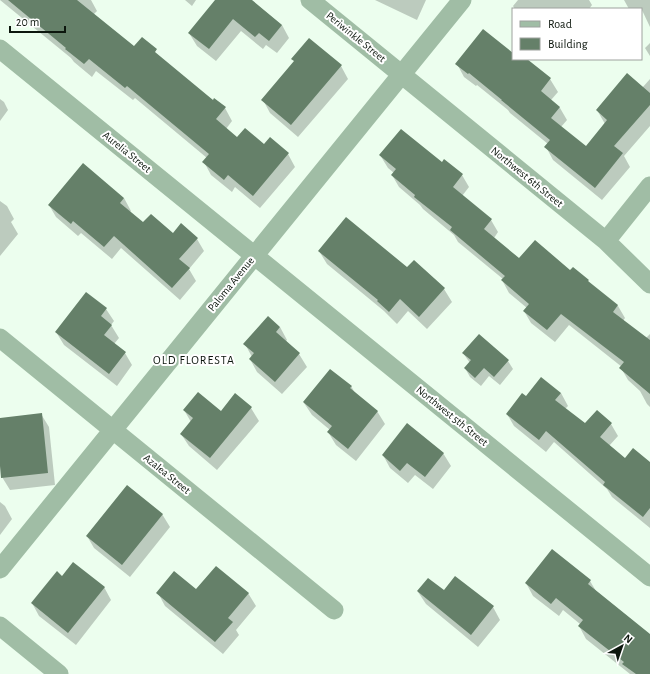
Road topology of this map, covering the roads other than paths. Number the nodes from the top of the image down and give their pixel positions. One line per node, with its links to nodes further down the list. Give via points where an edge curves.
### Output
1 (310, 0): 4 (street, Periwinkle Street)
2 (462, 0): 4 (street, Paloma Avenue)
3 (0, 49): 7 (street, Aurelia Street)
4 (401, 75): 6 (street, Northwest 6th Street); 7 (street, Paloma Avenue)
5 (650, 186): 6 (street)
6 (606, 241): 8 (street, Northwest 6th Street)
7 (255, 255): 10 (street, Paloma Avenue); 12 (street, Northwest 5th Street)
8 (650, 284)
9 (0, 338): 10 (street, Azalea Street)
10 (113, 430): 11 (street, Paloma Avenue); 13 (street, Azalea Street)
11 (0, 569)
12 (650, 577)
13 (334, 610)
14 (0, 626): 15 (street)
15 (59, 674)

